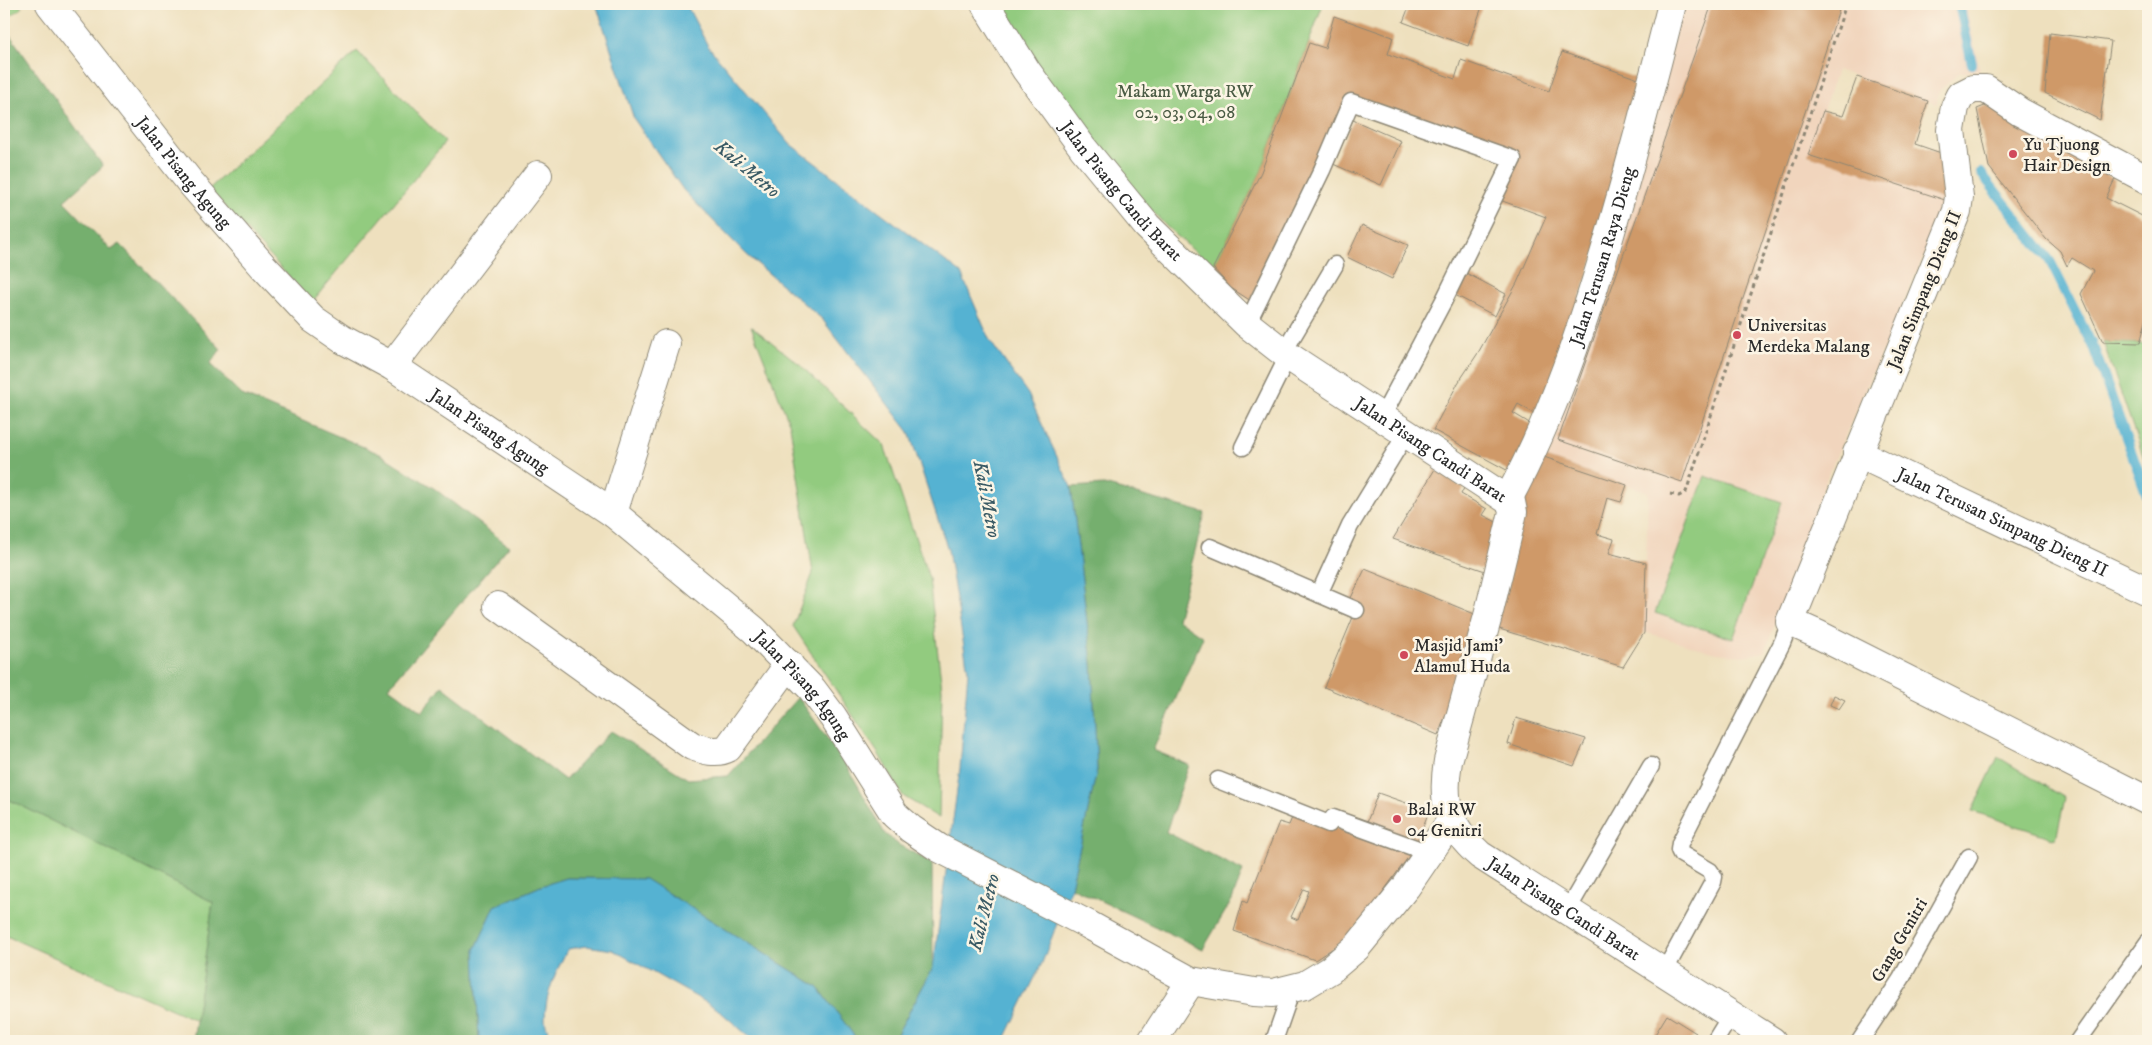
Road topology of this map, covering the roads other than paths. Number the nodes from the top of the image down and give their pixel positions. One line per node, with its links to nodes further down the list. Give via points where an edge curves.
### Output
1 (50, 4): 10 (street, Jalan Pisang Agung, via 190,182 313,319)
2 (986, 4): 7 (street, Jalan Pisang Candi Barat, via 1026,70 1102,172 1147,226)
3 (1672, 4): 15 (street, Jalan Terusan Raya Dieng, via 1644,117 1585,318 1538,441)
4 (538, 175): 10 (street)
5 (2148, 180): 14 (street, Jalan Simpang Dieng II, via 2020,112 1986,88 1973,88 1960,95 1951,130 1959,205)
6 (1336, 265): 9 (lane)
7 (1247, 324): 9 (street, Jalan Pisang Candi Barat); 11 (lane, via 1351,102 1513,159)
8 (666, 344): 16 (street)
9 (1286, 355): 11 (street, Jalan Pisang Candi Barat); 13 (lane)
10 (392, 366): 16 (street, Jalan Pisang Agung)
11 (1381, 419): 12 (street, Jalan Pisang Candi Barat)
12 (1406, 434): 15 (street, Jalan Pisang Candi Barat); 19 (lane, via 1350,526)
13 (1243, 447)
14 (1857, 454): 18 (street, Jalan Terusan Simpang Dieng II); 22 (street, Jalan Simpang Dieng II)
15 (1508, 499): 27 (street, Jalan Pisang Candi Barat, via 1513,512 1446,770 1446,796)
16 (613, 513): 23 (street, Jalan Pisang Agung, via 754,630)
17 (1210, 547): 19 (lane)
18 (2148, 591)
19 (1319, 594): 21 (lane)
20 (498, 606): 23 (street, via 692,746 703,750 728,748)
21 (1356, 610)
22 (1790, 622): 26 (street); 32 (lane, via 1680,843 1681,854 1714,876)
23 (789, 664): 33 (street, Jalan Pisang Agung, via 833,717 895,815 911,830 939,848)
24 (1651, 766): 30 (lane)
25 (1218, 780): 28 (lane, via 1329,824 1332,818)
26 (2148, 801)
27 (1451, 821): 28 (street, Jalan Pisang Agung); 30 (street, Jalan Pisang Candi Barat, via 1458,834 1480,855)
28 (1429, 853): 34 (street, Jalan Pisang Agung, via 1357,948 1330,970)
29 (1969, 857): 40 (lane, Gang Genitri, via 1901,979)
30 (1567, 911): 32 (street, Jalan Pisang Candi Barat)
31 (2148, 942): 41 (lane)
32 (1664, 972): 35 (street, Jalan Pisang Candi Barat)
33 (1191, 981): 34 (street, Jalan Pisang Agung, via 1254,992 1274,993); 36 (street)
34 (1292, 989): 37 (lane)
35 (1731, 1015): 38 (lane); 39 (street, Jalan Pisang Candi Barat)
36 (1152, 1041)
37 (1274, 1041)
38 (1715, 1041)
39 (1772, 1041)
40 (1860, 1041)
41 (2078, 1041)

